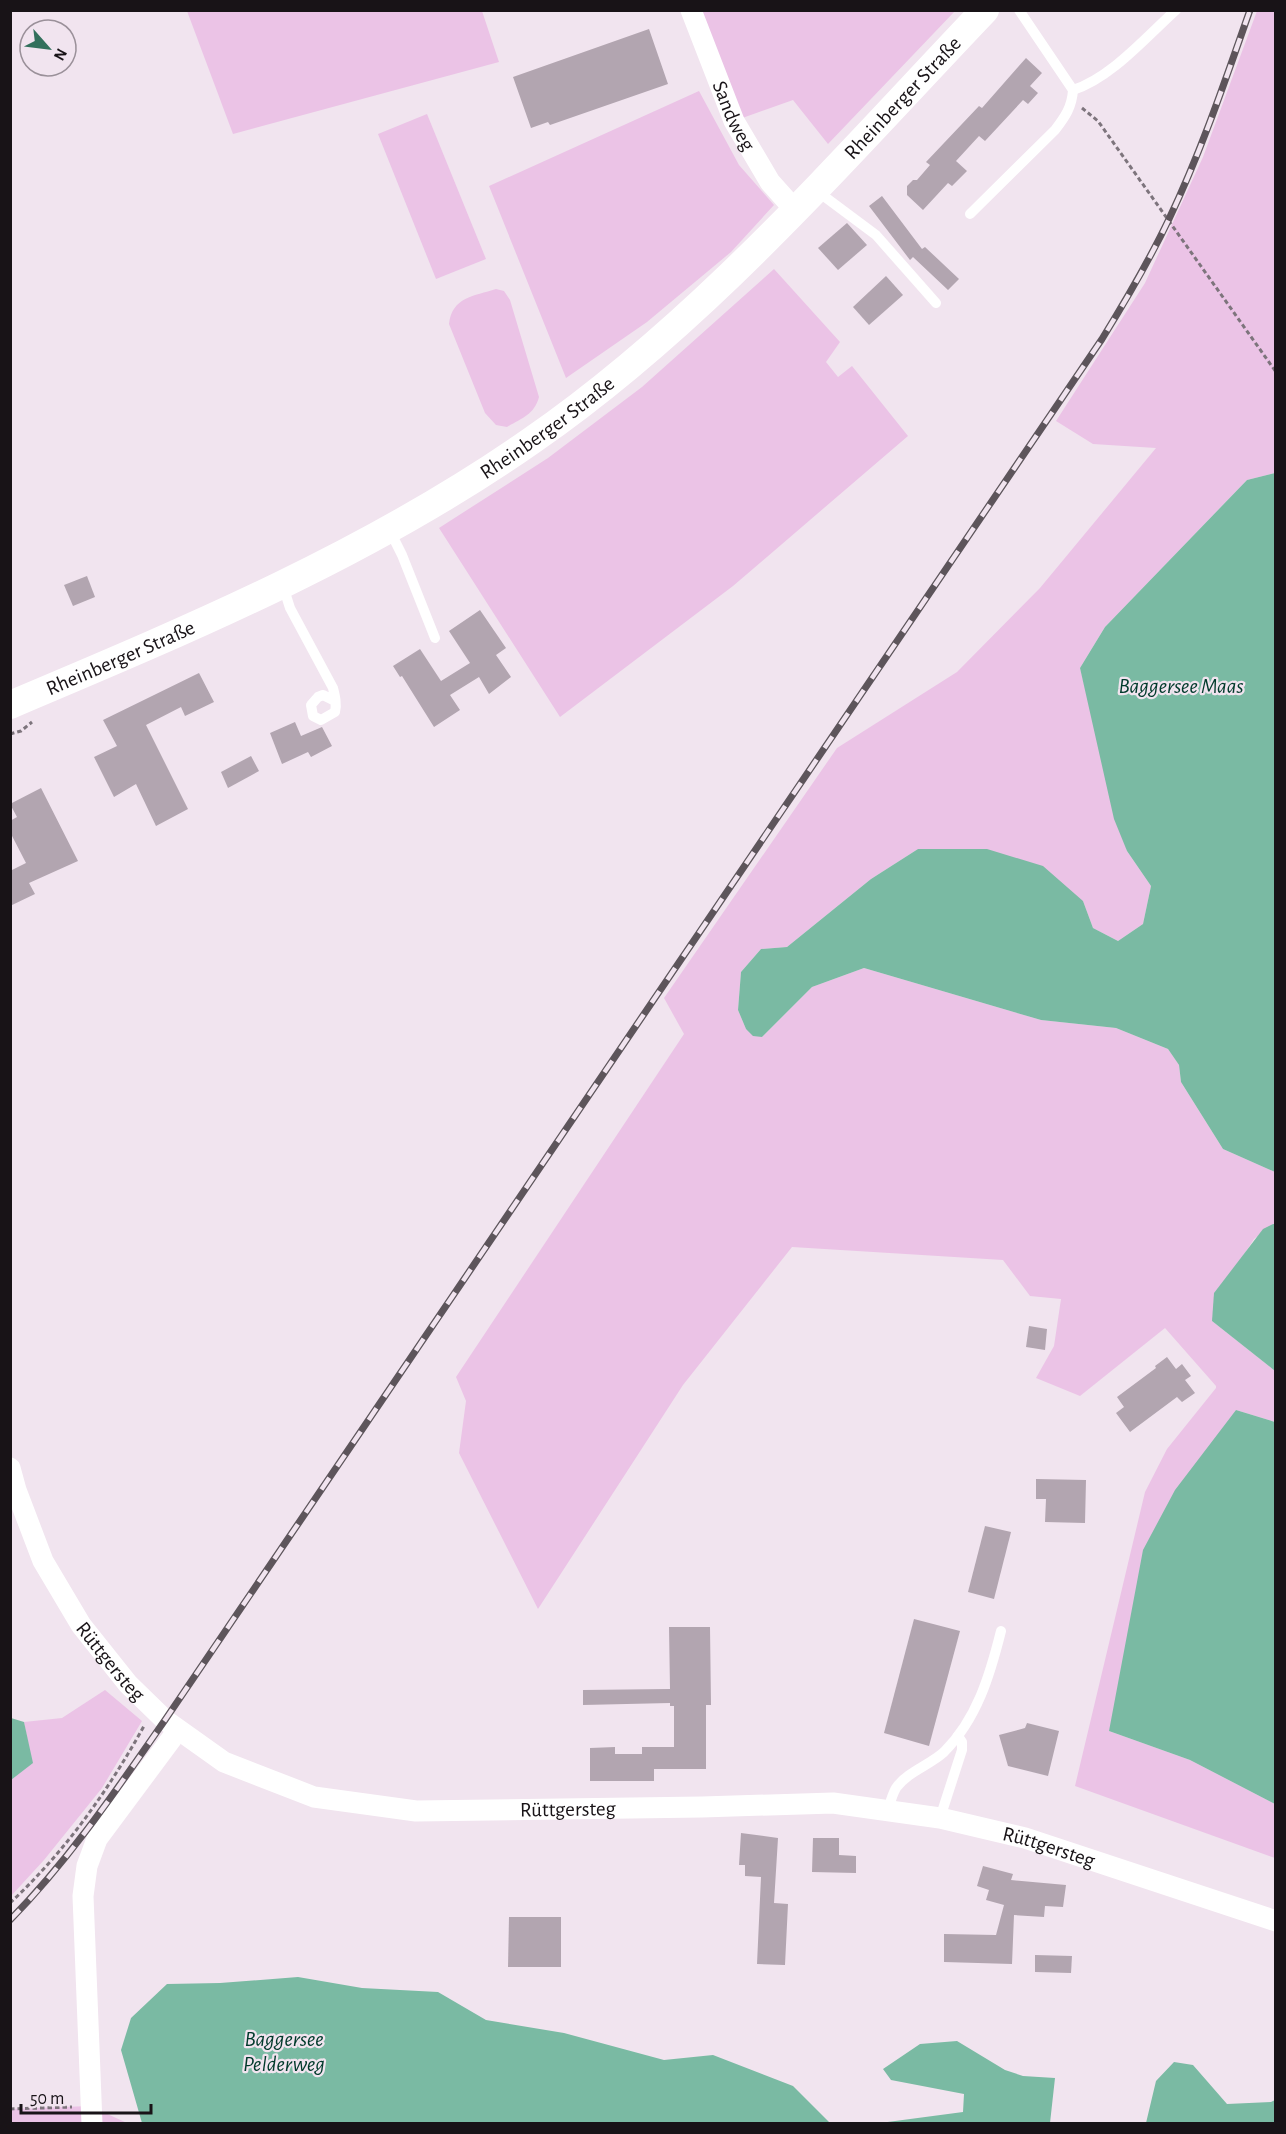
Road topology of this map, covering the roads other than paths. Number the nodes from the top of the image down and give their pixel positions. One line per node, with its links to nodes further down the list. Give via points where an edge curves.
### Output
1 (691, 10): 7 (street, Sandweg, via 734,121 770,182)
2 (985, 10): 6 (main road, Rheinberger Straße)
3 (1019, 10): 5 (lane)
4 (1176, 10): 5 (lane, via 1118,63)
5 (1073, 96): 8 (lane, via 1067,115 1055,130)
6 (814, 189): 7 (main road, Rheinberger Straße); 9 (lane, via 876,235)
7 (795, 210): 10 (main road, Rheinberger Straße, via 665,335 599,390 532,441)
8 (970, 214)
9 (936, 303)
10 (389, 530): 11 (main road, Rheinberger Straße); 12 (lane)
11 (283, 585): 13 (lane, via 290,609 333,688); 14 (main road, Rheinberger Straße)
12 (435, 638)
13 (335, 701)
14 (10, 705)
15 (10, 1468): 17 (street, Rüttgersteg, via 43,1561 81,1625 128,1684)
16 (1001, 1631): 18 (lane, via 986,1687)
17 (178, 1730): 19 (street, Rüttgersteg, via 224,1762 314,1797 416,1811 833,1803); 22 (street, via 98,1839 87,1866 83,1896)
18 (958, 1736): 19 (lane, via 942,1753 902,1781); 20 (lane, via 962,1749)
19 (888, 1810): 20 (street, Rüttgersteg)
20 (940, 1818): 21 (street, Rüttgersteg, via 1025,1838)
21 (1275, 1921)
22 (91, 2115)

